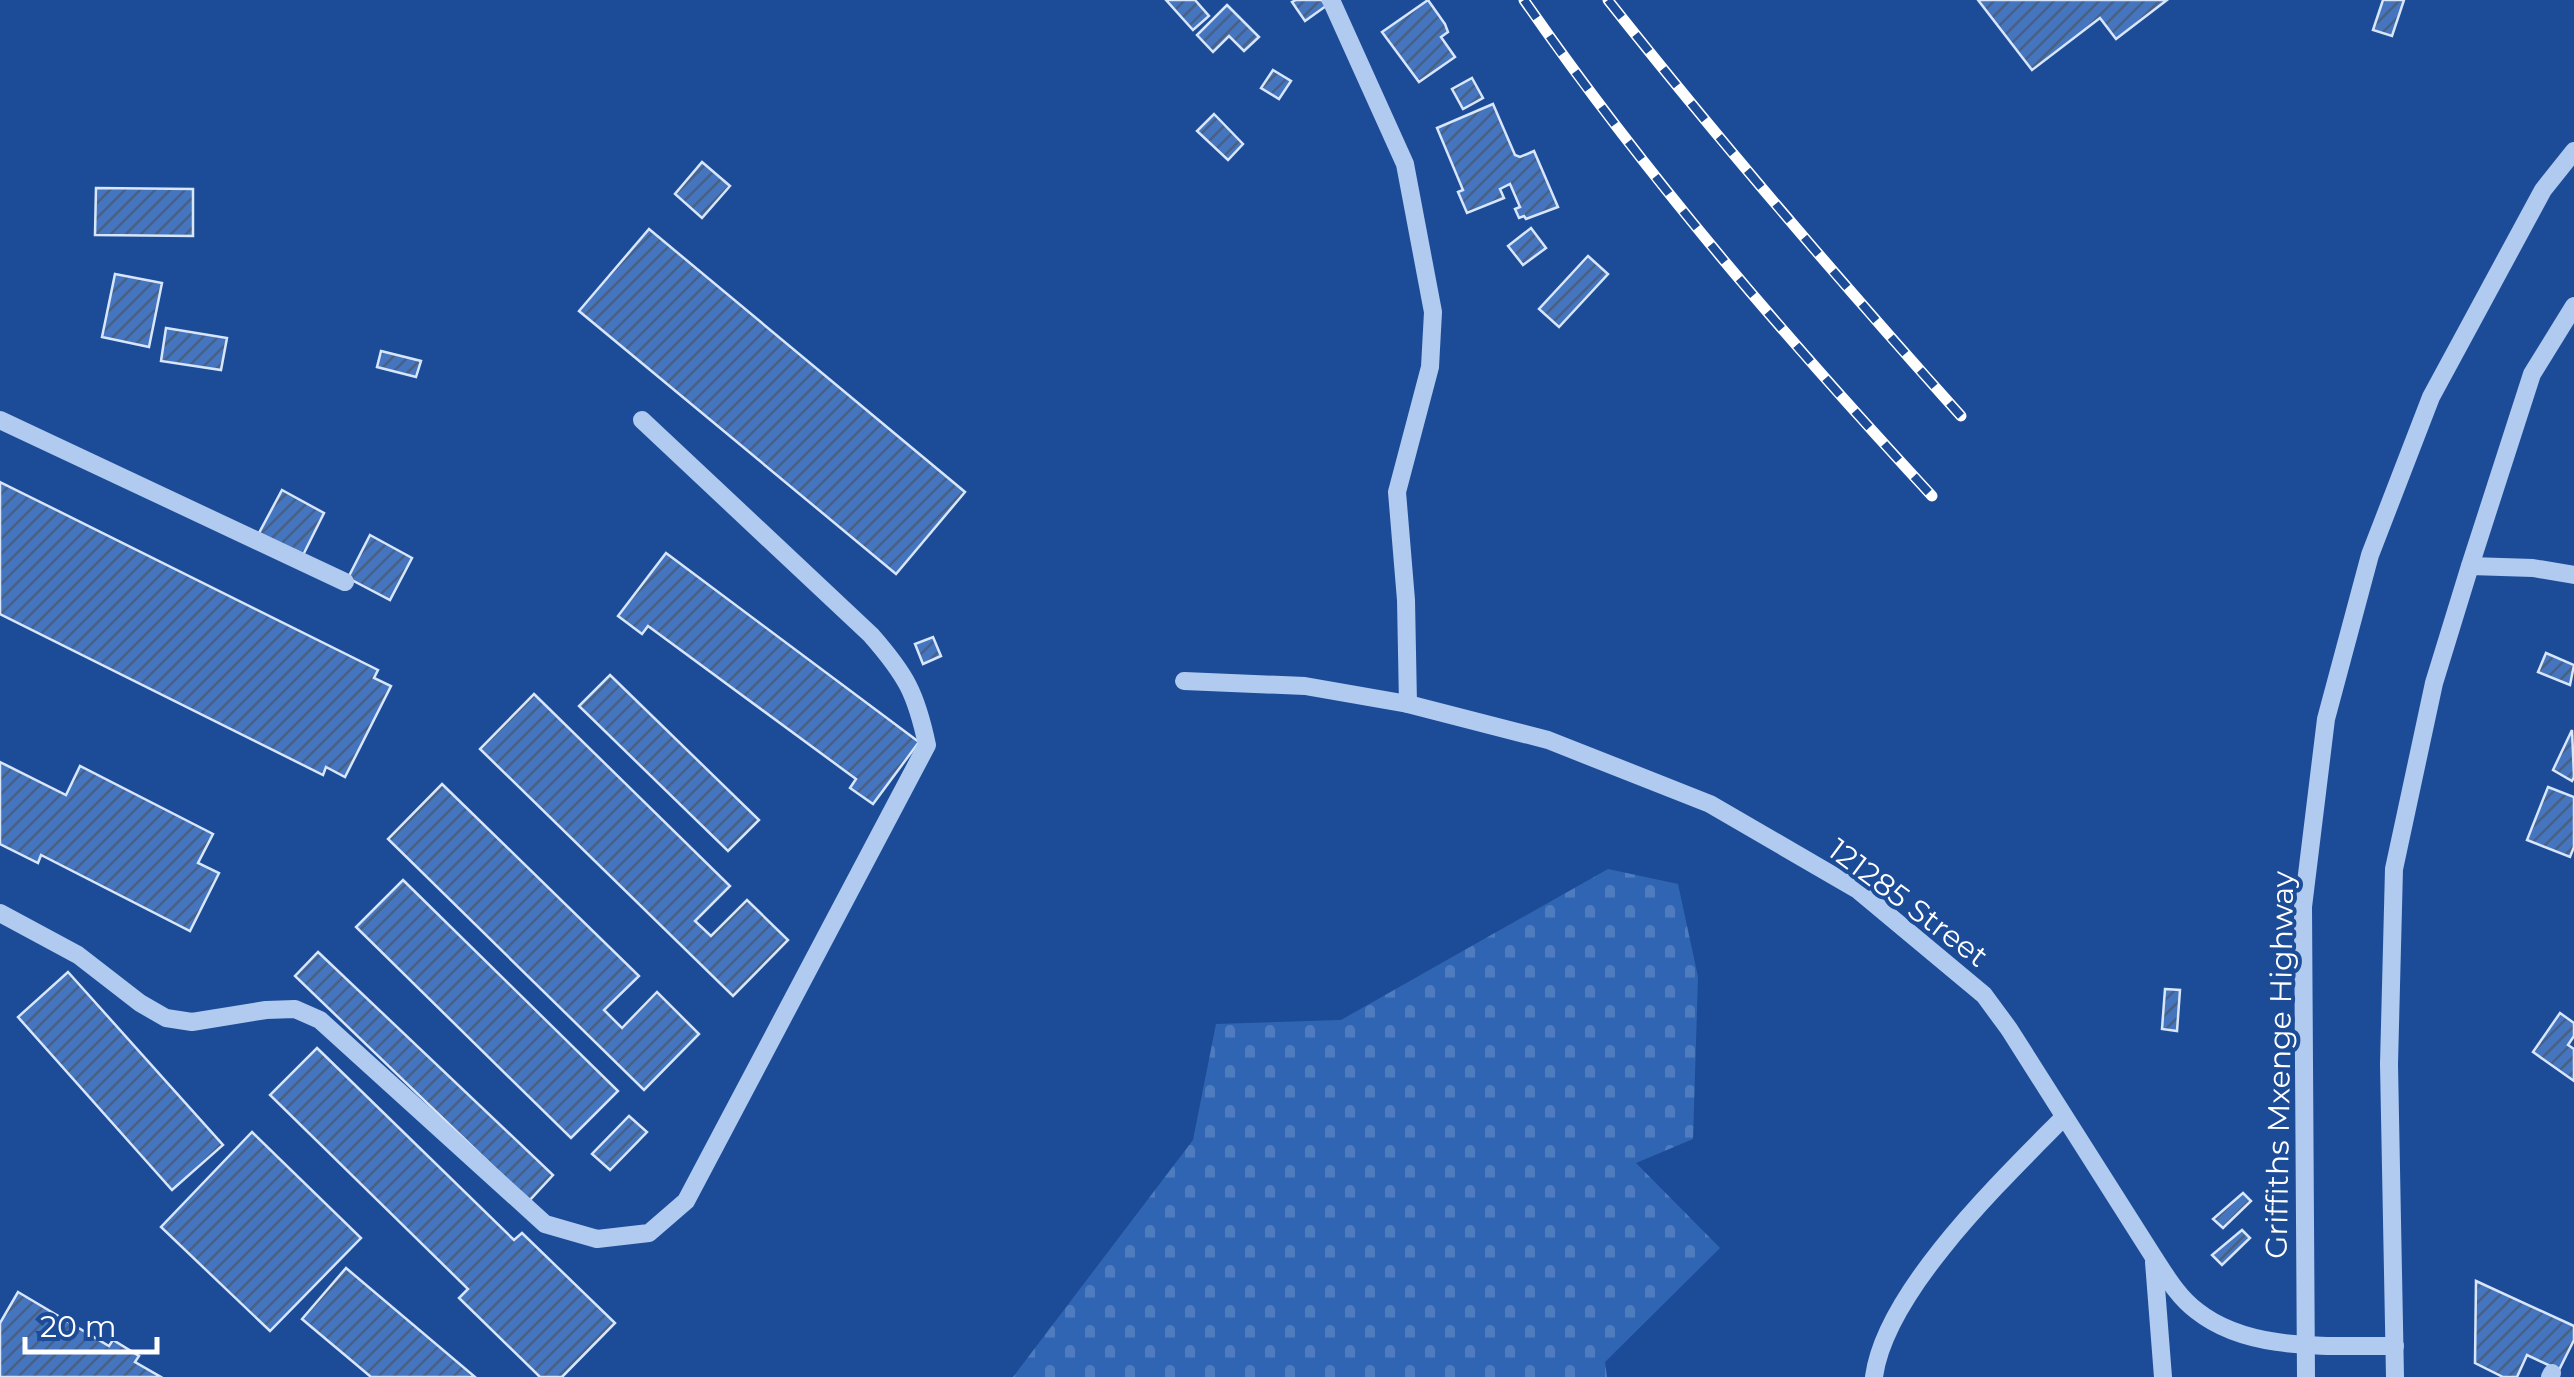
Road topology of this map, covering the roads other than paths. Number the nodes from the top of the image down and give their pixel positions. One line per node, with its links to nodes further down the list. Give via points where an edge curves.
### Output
1 (1331, 0): 10 (street, via 1405,164 1434,312 1430,366 1397,492)
2 (2574, 151): 14 (street, Griffiths Mxenge Highway, via 2544,190 2431,397 2370,555 2326,719 2303,908)
3 (2574, 306): 6 (street, via 2532,374)
4 (0, 420): 8 (street)
5 (642, 420): 11 (street, via 880,645 918,702 927,745 686,1201 649,1233 597,1239 545,1224 320,1020 295,1008 192,1022 166,1018 78,956)
6 (2470, 566): 7 (street); 15 (street, via 2434,683 2394,869 2389,1064)
7 (2574, 575)
8 (346, 582)
9 (1184, 681): 10 (street, 121285 Street, via 1305,686)
10 (1408, 704): 12 (street, 121285 Street, via 1548,740 1662,784 1710,804 1858,890 1984,995)
11 (0, 913)
12 (2064, 1117): 13 (street, 121285 Street); 16 (street, via 1976,1207 1911,1292)
13 (2153, 1256): 14 (street, 121285 Street, via 2178,1292 2208,1318 2245,1335); 17 (street)
14 (2306, 1345): 15 (street, 121285 Street); 18 (street, Griffiths Mxenge Highway)
15 (2395, 1346): 19 (street)
16 (1874, 1377)
17 (2164, 1377)
18 (2306, 1377)
19 (2396, 1377)

